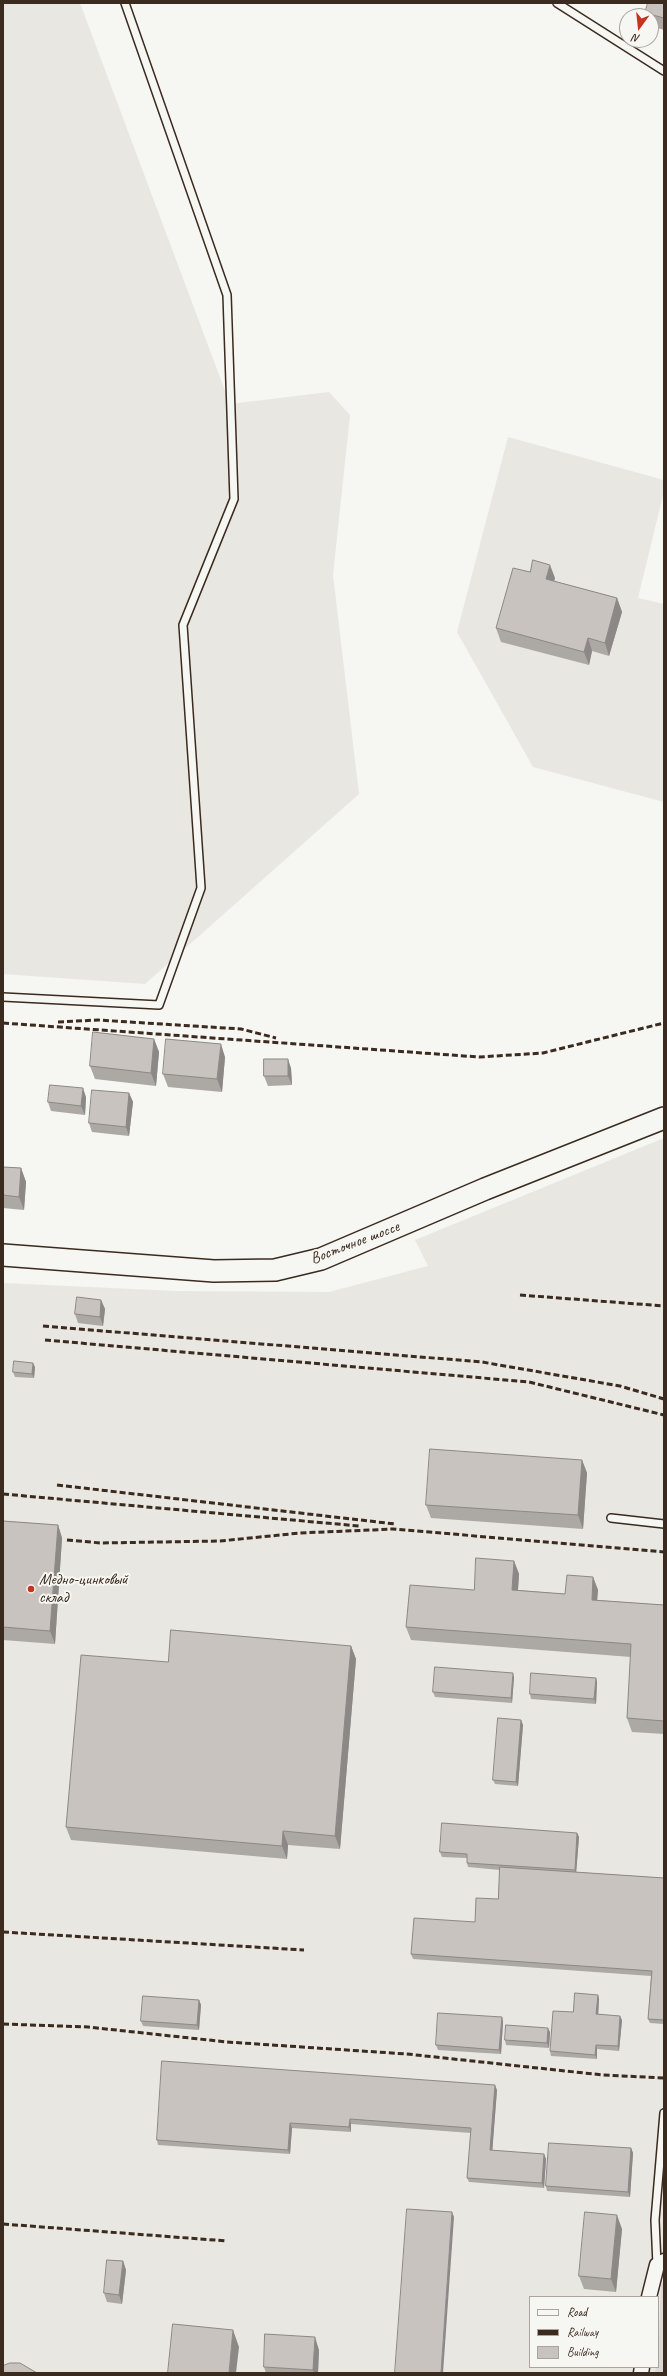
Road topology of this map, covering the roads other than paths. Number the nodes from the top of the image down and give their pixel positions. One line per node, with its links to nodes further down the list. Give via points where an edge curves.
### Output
1 (125, 3): 4 (lane, via 227,295 234,499 183,625 201,888 159,1005)
2 (557, 3): 3 (lane)
3 (664, 71)
4 (3, 997)
5 (664, 1118): 6 (main road, Восточное шоссе, via 322,1259 276,1270 214,1271)
6 (3, 1254)
7 (611, 1518): 8 (lane)
8 (664, 1524)
9 (664, 2114): 10 (lane, via 655,2220)
10 (661, 2263): 11 (street)
11 (649, 2296)

